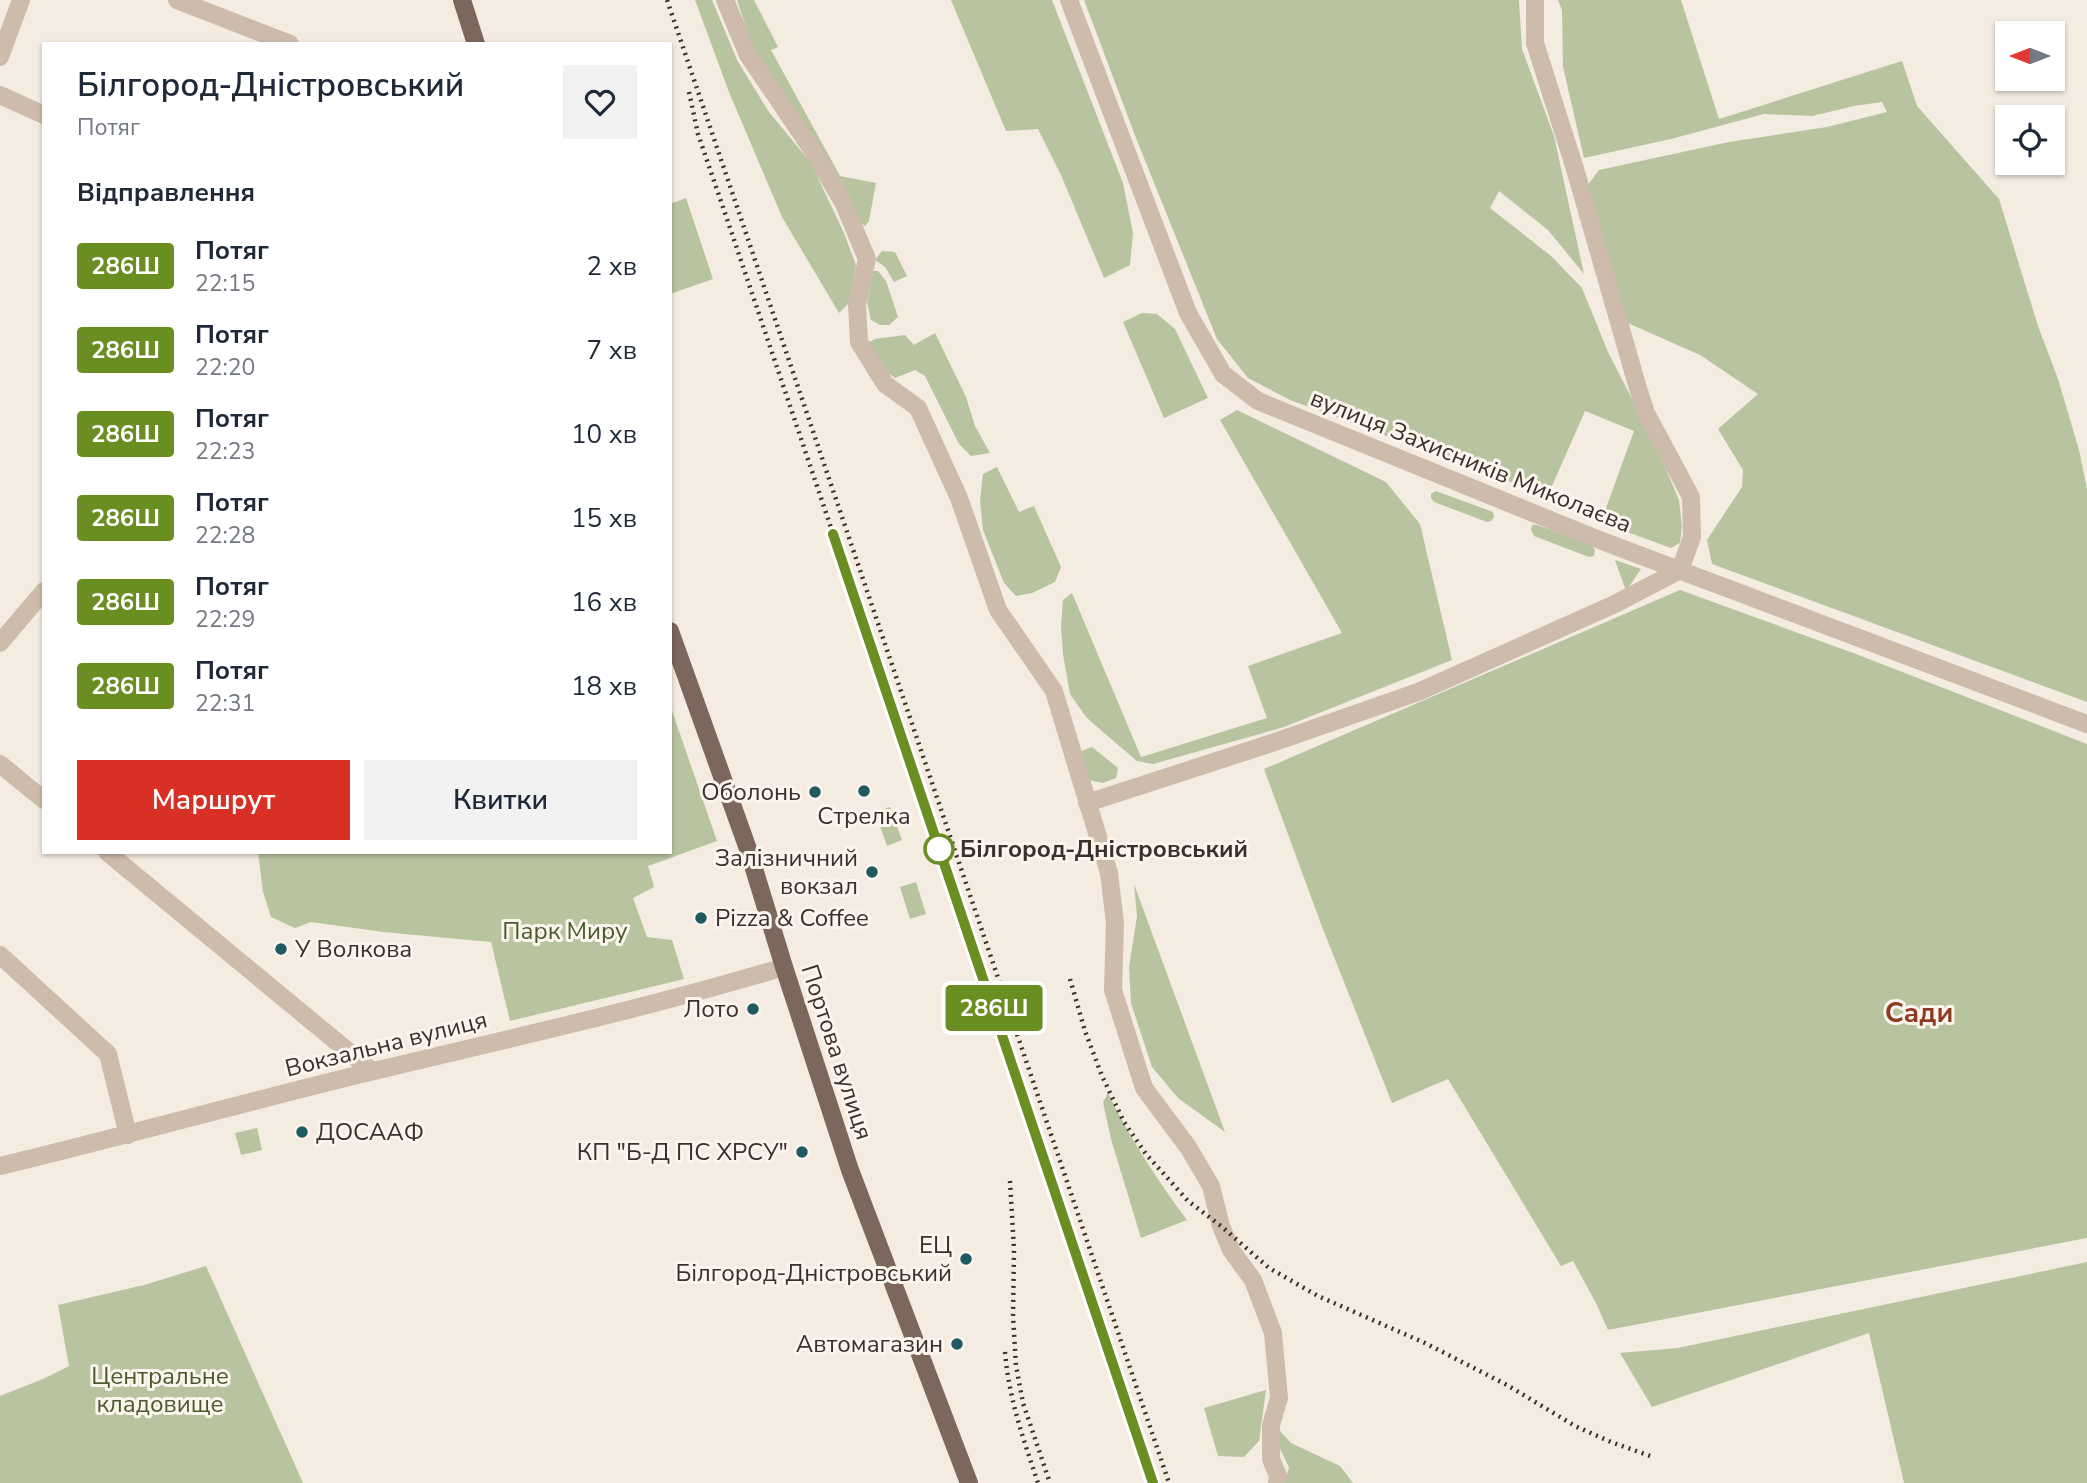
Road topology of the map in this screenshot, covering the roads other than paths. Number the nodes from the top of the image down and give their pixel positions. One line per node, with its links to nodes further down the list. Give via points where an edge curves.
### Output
1 (21, 0): 9 (street)
2 (177, 0): 7 (street)
3 (462, 0): 8 (main road)
4 (724, 0): 19 (street, via 748,55 845,204 867,259 857,304 859,342 885,384 918,408 959,498 998,610 1054,691)
5 (1069, 0): 12 (street, вулиця Захисників Миколаєва, via 1188,313 1223,374 1258,401)
6 (1535, 0): 12 (street, via 1535,43 1637,385 1646,413 1691,497 1692,537)
7 (285, 42)
8 (475, 42)
9 (0, 57)
10 (0, 94): 11 (street)
11 (42, 114)
12 (1680, 570): 16 (street, вулиця Захисників Миколаєва); 19 (street, via 1418,692)
13 (42, 593): 15 (street)
14 (672, 637): 22 (main road, Портова вулиця, via 748,849)
15 (0, 643)
16 (2087, 724)
17 (0, 764): 18 (street)
18 (42, 798)
19 (1087, 803): 27 (street, via 1109,873 1115,923 1113,990 1144,1088 1211,1186 1231,1250 1253,1280 1273,1333 1279,1398 1271,1425 1271,1458)
20 (109, 854): 23 (street)
21 (0, 955): 24 (street, via 108,1054)
22 (783, 967): 23 (street, Вокзальна вулиця, via 574,1025); 26 (main road, Портова вулиця, via 850,1170)
23 (372, 1071): 24 (street, Вокзальна вулиця)
24 (128, 1135): 25 (street, Вокзальна вулиця)
25 (0, 1166)
26 (969, 1483)
27 (1277, 1483)

